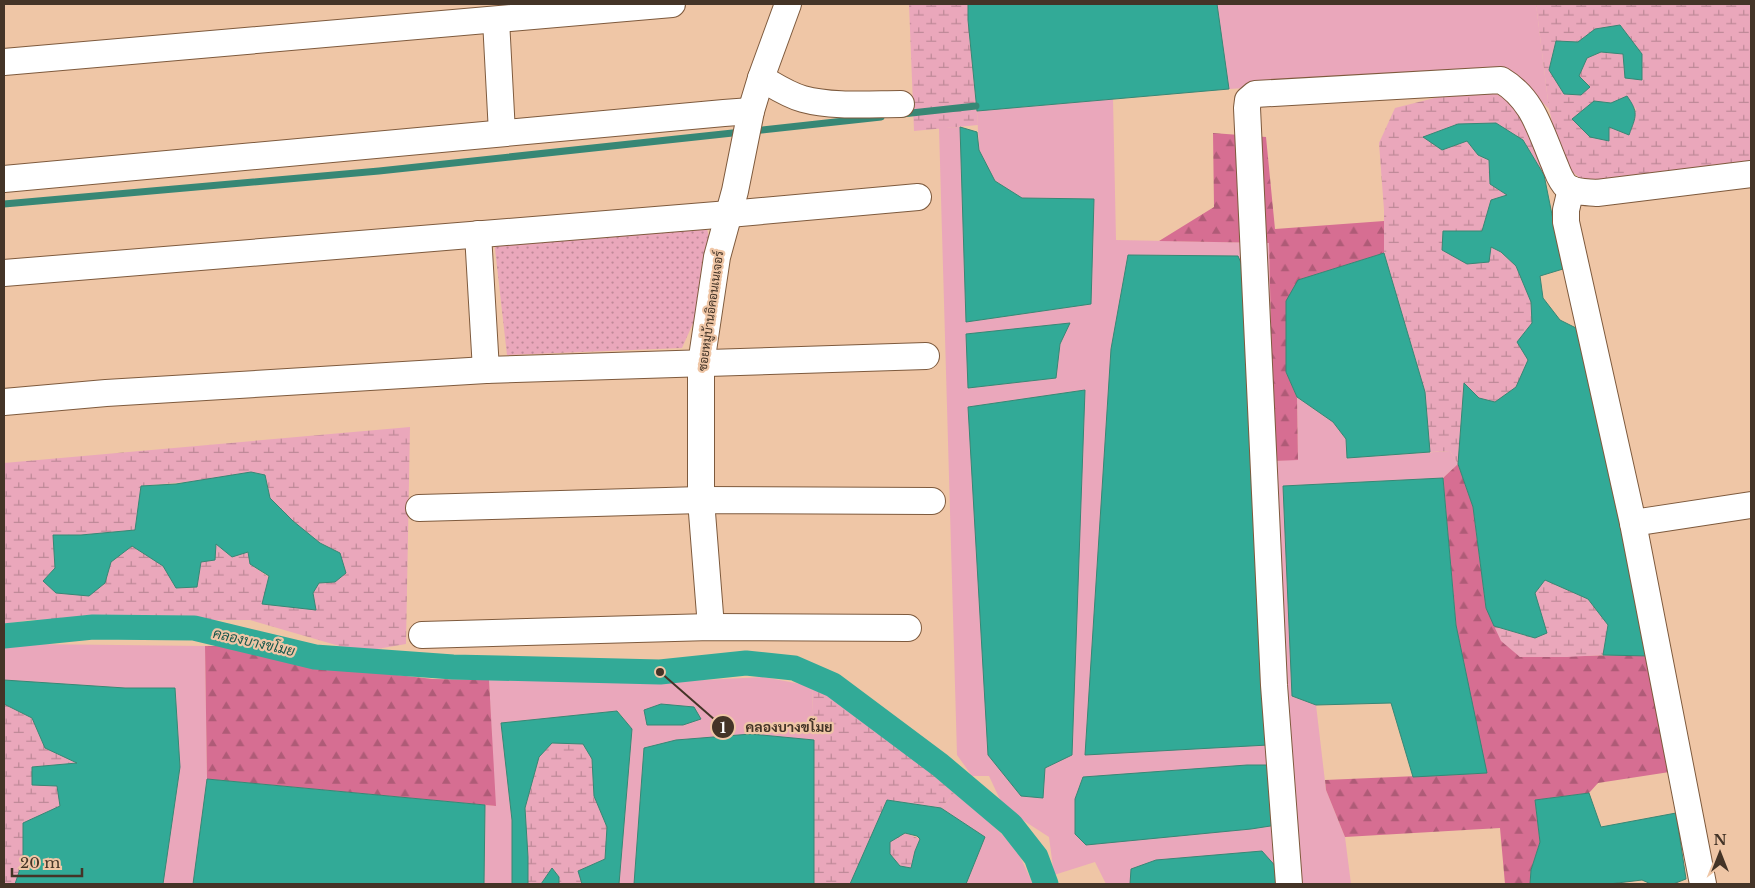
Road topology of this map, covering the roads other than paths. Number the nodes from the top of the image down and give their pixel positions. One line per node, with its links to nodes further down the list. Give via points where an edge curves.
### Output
1 (672, 4): 3 (street)
2 (788, 4): 5 (street, ซอยหมู่บ้านอิคอนเนเจอร์)
3 (496, 20): 4 (street); 8 (street)
4 (4, 62)
5 (761, 78): 6 (street, via 786,93 804,99 828,103); 7 (street, ซอยหมู่บ้านอิคอนเนเจอร์)
6 (901, 104)
7 (748, 126): 8 (street); 13 (street, ซอยหมู่บ้านอิคอนเนเจอร์)
8 (502, 133): 10 (street)
9 (1751, 174): 11 (street, via 1597,193)
10 (4, 179)
11 (1571, 189): 24 (street, via 1566,222); 28 (street, via 1559,176 1531,109 1513,87 1501,80 1254,94 1248,100 1273,656)
12 (918, 196): 13 (street)
13 (729, 214): 14 (street); 17 (street, ซอยหมู่บ้านอิคอนเนเจอร์, via 717,257)
14 (478, 234): 15 (street); 18 (street)
15 (4, 273)
16 (926, 356): 17 (street)
17 (701, 364): 18 (street); 20 (street, ซอยหมู่บ้านอิคอนเนเจอร์)
18 (486, 370): 19 (street)
19 (4, 402)
20 (702, 500): 21 (street); 23 (street); 25 (street, ซอยหมู่บ้านอิคอนเนเจอร์)
21 (932, 501)
22 (1751, 505): 24 (street)
23 (419, 508)
24 (1633, 523): 29 (street)
25 (711, 627): 26 (street); 27 (street)
26 (908, 628)
27 (422, 635)
28 (1289, 884)
29 (1703, 884)

